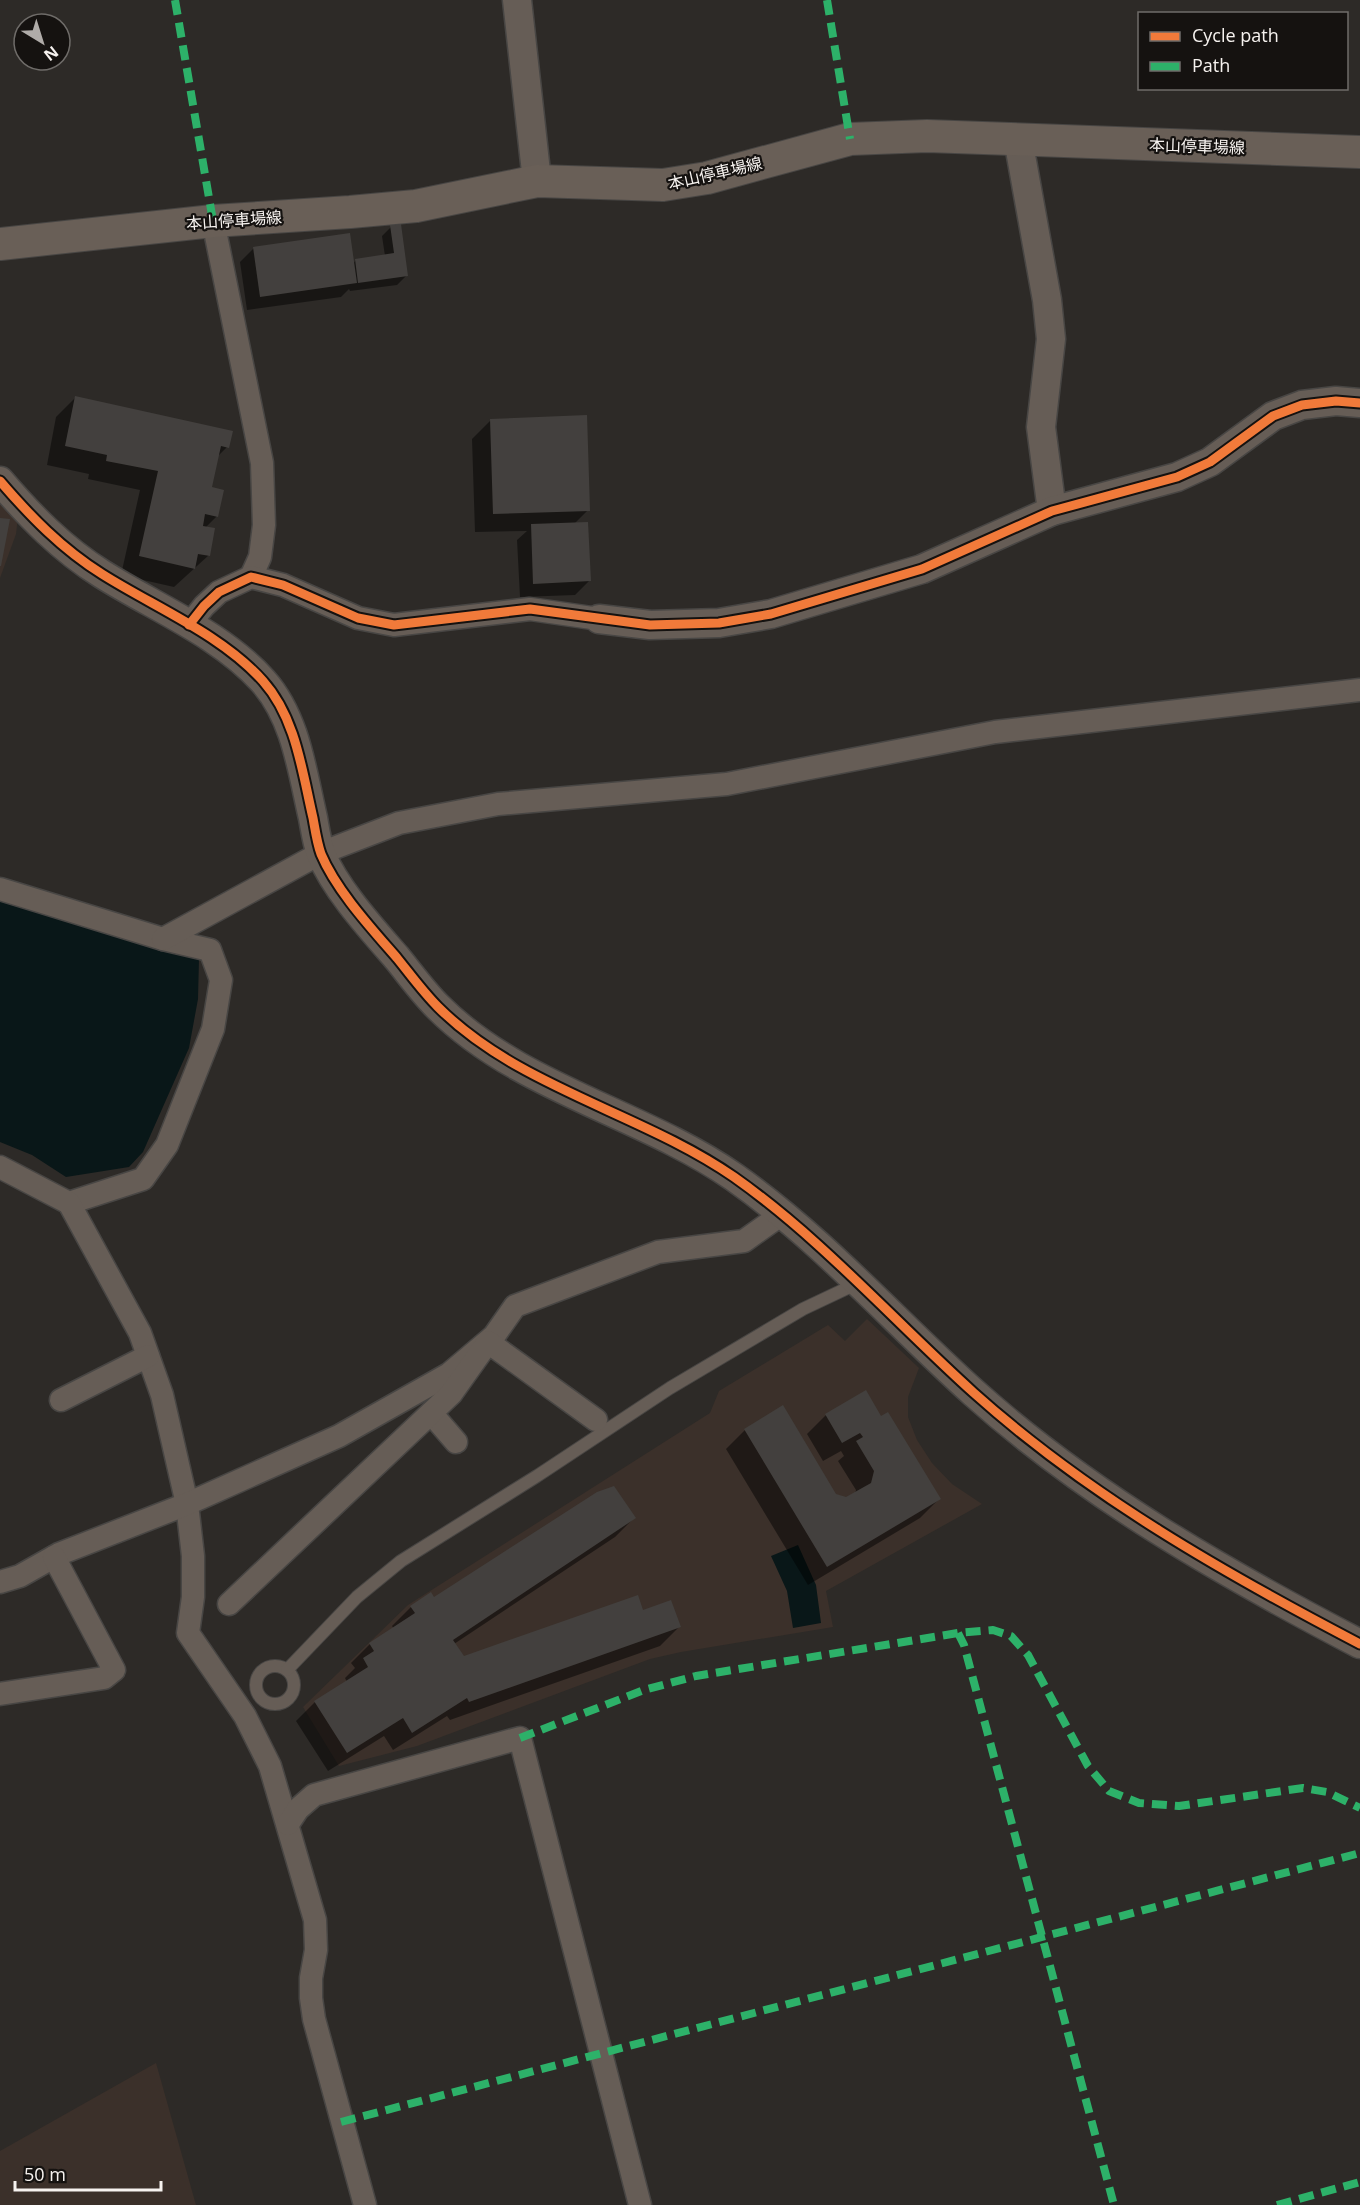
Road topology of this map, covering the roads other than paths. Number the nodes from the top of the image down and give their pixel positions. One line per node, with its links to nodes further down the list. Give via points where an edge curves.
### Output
1 (517, 0): 4 (street)
2 (1018, 140): 3 (main road, 本山停車場線); 4 (main road, 本山停車場線, via 927,136 850,139 707,178 663,185); 9 (street, via 1051,339 1041,427)
3 (1360, 152)
4 (537, 181): 5 (main road, 本山停車場線, via 416,206)
5 (213, 221): 6 (main road, 本山停車場線); 10 (street, via 262,463 264,525 260,557)
6 (0, 244)
7 (1360, 403): 9 (street, via 1302,405 1273,416 1210,462 1177,477)
8 (0, 481): 12 (street, via 46,532 97,572)
9 (1052, 511): 11 (street, via 922,569 771,614 719,623 650,625)
10 (250, 577): 11 (street, via 283,585 358,618 394,624 530,609); 12 (street, via 219,592)
11 (599, 619)
12 (189, 626): 14 (street, via 241,658 267,685 283,711 296,740)
13 (1360, 690): 14 (street, via 995,732 726,784 498,804 399,824)
14 (321, 853): 16 (street); 19 (street, via 358,912 438,1007 474,1038 524,1069 678,1145 730,1175)
15 (0, 889): 16 (street)
16 (163, 939): 18 (street, via 210,950 221,980 213,1029 167,1145 143,1179)
17 (0, 1167): 18 (street)
18 (69, 1203): 22 (street, via 140,1333)
19 (782, 1214): 20 (street); 21 (street, via 744,1240 658,1252 515,1306)
20 (858, 1283): 31 (street, via 975,1394 1055,1461 1242,1581); 32 (lane, via 803,1309 670,1389 401,1561 357,1597)
21 (488, 1342): 24 (street, via 451,1394); 25 (street); 27 (street, via 449,1374 339,1436)
22 (148, 1356): 23 (street); 27 (street, via 162,1395)
23 (61, 1400)
24 (431, 1413): 26 (street); 30 (street)
25 (596, 1420)
26 (456, 1442)
27 (187, 1504): 28 (street); 34 (street, via 193,1556 188,1633 244,1716 270,1766)
28 (54, 1557): 29 (street); 33 (street, via 114,1670 104,1678)
29 (0, 1582)
30 (229, 1604)
31 (1360, 1644)
32 (287, 1670)
33 (0, 1694)
34 (288, 1824): 35 (street, via 315,1920 316,1950 311,1978 314,2019); 36 (street, via 314,1795 520,1738)
35 (365, 2205)
36 (640, 2205)

